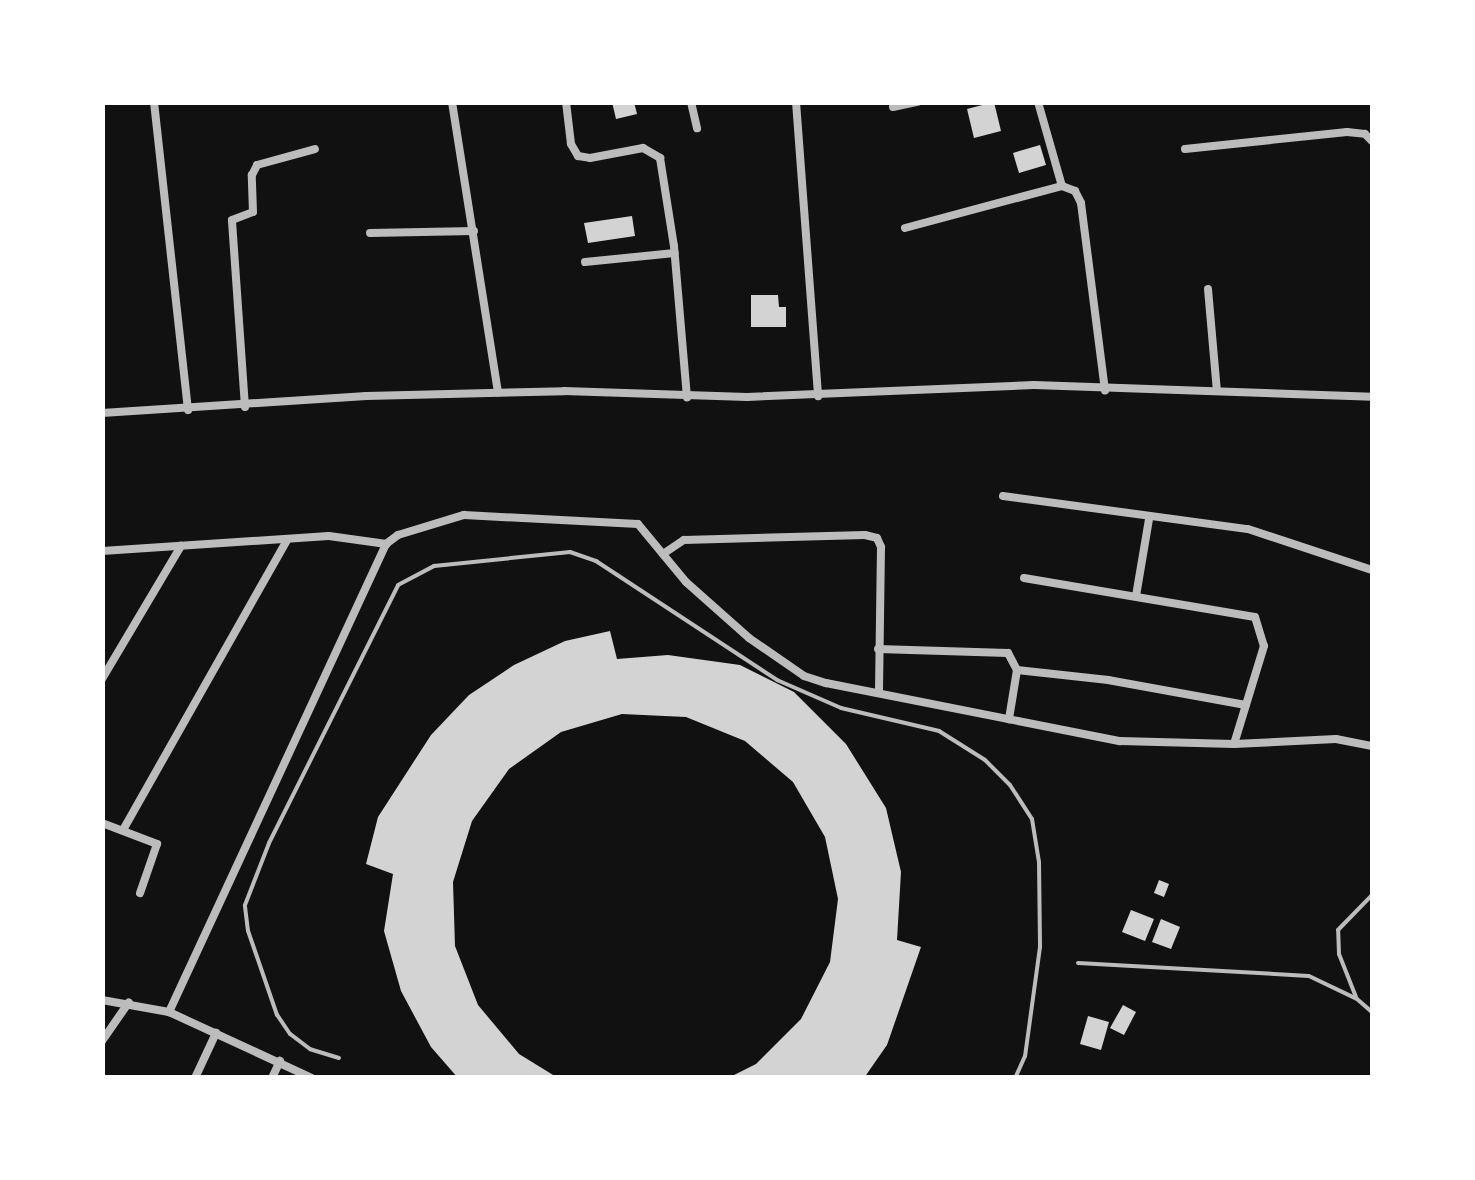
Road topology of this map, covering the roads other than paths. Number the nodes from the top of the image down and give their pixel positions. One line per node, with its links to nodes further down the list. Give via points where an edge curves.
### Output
1 (154, 102): 27 (street)
2 (452, 102): 15 (street)
3 (566, 102): 17 (street, via 578,156 643,148 660,158)
4 (691, 102): 9 (street)
5 (796, 102): 23 (street)
6 (917, 102): 8 (street)
7 (1038, 102): 13 (street)
8 (892, 107)
9 (697, 128)
10 (1372, 141): 12 (street, via 1347,132)
11 (315, 149): 26 (street, via 257,165 253,212 232,220)
12 (1184, 150)
13 (1062, 186): 14 (street); 20 (street, via 1081,203)
14 (905, 228)
15 (474, 231): 16 (street); 22 (street)
16 (370, 233)
17 (674, 253): 18 (street); 24 (street)
18 (584, 262)
19 (1208, 289): 21 (street)
20 (1105, 390): 21 (street); 23 (street, via 955,386)
21 (1217, 391): 25 (street)
22 (498, 392): 24 (street); 26 (street)
23 (818, 396): 24 (street)
24 (686, 397)
25 (1372, 397)
26 (246, 406): 27 (street)
27 (188, 410): 28 (street)
28 (102, 412)
29 (1003, 496): 30 (street)
30 (1149, 519): 36 (street, via 1248,529); 38 (street)
31 (287, 540): 32 (street, via 329,536); 33 (street); 48 (street)
32 (386, 544): 35 (street, via 464,515 500,514 630,521); 55 (street)
33 (181, 546): 34 (street); 41 (street)
34 (102, 551)
35 (663, 554): 39 (street, via 684,540 872,536 882,548); 42 (street, via 700,596 770,654 813,679)
36 (1372, 570)
37 (1024, 578): 38 (street)
38 (1136, 596): 43 (street, via 1254,617 1264,646)
39 (878, 648): 40 (street, via 1004,651); 42 (street)
40 (1017, 670): 43 (street); 44 (street)
41 (102, 679)
42 (879, 693): 44 (street)
43 (1246, 705): 45 (street)
44 (1008, 719): 45 (street, via 1120,741)
45 (1234, 744): 46 (street, via 1336,739)
46 (1372, 746)
47 (102, 824): 48 (street)
48 (123, 830): 49 (street, via 157,844)
49 (140, 893)
50 (1372, 894): 52 (lane, via 1338,930 1339,954)
51 (1078, 963): 52 (lane, via 1284,972 1310,976)
52 (1357, 999): 56 (lane)
53 (102, 1000): 54 (street)
54 (129, 1002): 55 (street); 58 (street)
55 (169, 1012): 57 (street)
56 (1372, 1012)
57 (216, 1033): 60 (street); 61 (street)
58 (102, 1041)
59 (339, 1058): 64 (lane, via 290,1034 248,931 245,905 269,843 398,585 434,566 570,552 596,561 777,680 840,708 939,731 986,760 1010,785 1032,819 1039,862 1040,947)
60 (280, 1061): 62 (street); 63 (street)
61 (195, 1078)
62 (272, 1078)
63 (312, 1078)
64 (1015, 1078)

